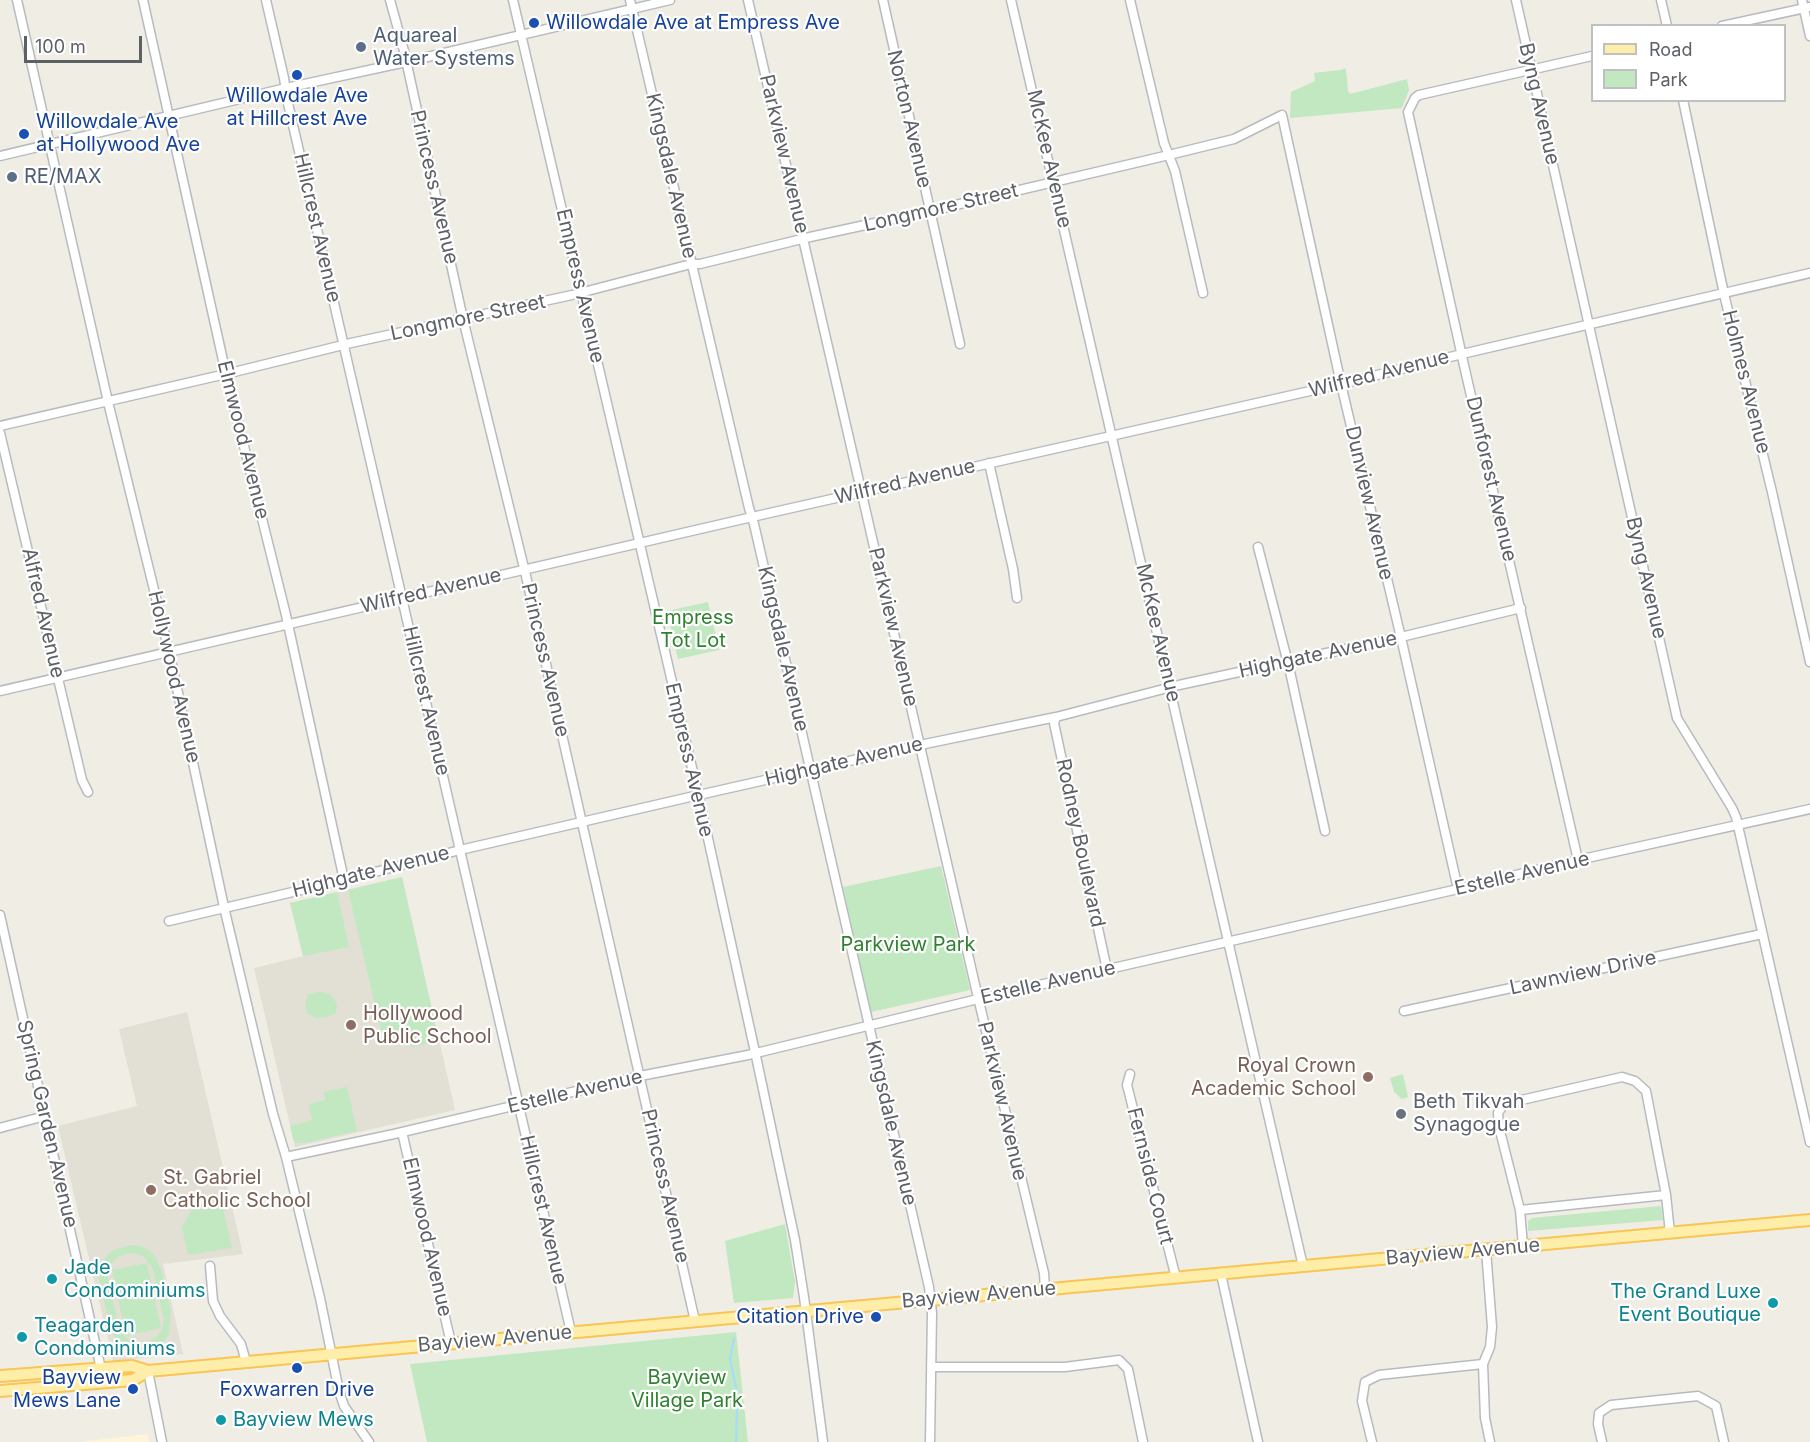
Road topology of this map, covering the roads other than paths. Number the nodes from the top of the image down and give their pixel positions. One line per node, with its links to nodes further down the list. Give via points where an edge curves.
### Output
1 (17, 0): 26 (street, Hollywood Avenue)
2 (143, 0): 25 (street, Elmwood Avenue)
3 (266, 0): 22 (street, Hillcrest Avenue)
4 (390, 0): 20 (street, Princess Avenue)
5 (513, 0): 17 (street, Empress Avenue)
6 (670, 0): 13 (street)
7 (748, 0): 31 (street, Parkview Avenue)
8 (883, 0): 30 (street, Norton Avenue)
9 (1011, 0): 29 (street, McKee Avenue)
10 (1130, 0): 27 (street)
11 (1515, 0): 21 (street, Byng Avenue)
12 (1661, 0): 15 (street)
13 (631, 4): 17 (street); 32 (street, Kingsdale Avenue)
14 (1805, 5): 16 (street); 18 (street)
15 (1667, 24)
16 (1730, 24)
17 (521, 34): 20 (street); 34 (street, Empress Avenue)
18 (1810, 36)
19 (1591, 56): 21 (street)
20 (406, 62): 22 (street); 37 (street, Princess Avenue)
21 (1532, 71): 38 (street, Byng Avenue); 41 (street, Dunforest Avenue, via 1419,95 1408,112)
22 (286, 88): 25 (street); 40 (street, Hillcrest Avenue)
23 (1683, 102): 36 (street, Holmes Avenue)
24 (1282, 115): 27 (street, Longmore Street, via 1234,140); 43 (street, Dunview Avenue)
25 (170, 116): 26 (street); 42 (street, Elmwood Avenue)
26 (50, 145): 28 (street); 44 (street, Hollywood Avenue)
27 (1169, 155): 29 (street, Longmore Street); 35 (street)
28 (0, 156)
29 (1054, 181): 30 (street, Longmore Street); 47 (street, McKee Avenue)
30 (930, 211): 31 (street, Longmore Street); 39 (street, Norton Avenue)
31 (804, 238): 32 (street, Longmore Street); 49 (street, Parkview Avenue)
32 (691, 264): 34 (street, Longmore Street); 50 (street, Kingsdale Avenue)
33 (1810, 273): 36 (street, Wilfred Avenue)
34 (581, 293): 37 (street, Longmore Street); 51 (street, Empress Avenue)
35 (1203, 293)
36 (1724, 294): 38 (street, Wilfred Avenue); 61 (street, Holmes Avenue)
37 (464, 319): 40 (street, Longmore Street); 53 (street, Princess Avenue)
38 (1590, 325): 41 (street, Wilfred Avenue); 72 (street, Byng Avenue, via 1677,718 1732,808)
39 (960, 344)
40 (343, 345): 42 (street, Longmore Street); 54 (street, Hillcrest Avenue)
41 (1462, 354): 43 (street, Wilfred Avenue); 56 (street, Dunforest Avenue)
42 (226, 374): 44 (street, Longmore Street); 57 (street, Elmwood Avenue)
43 (1341, 384): 47 (street, Wilfred Avenue); 58 (street, Dunview Avenue)
44 (108, 400): 45 (street, Longmore Street); 59 (street, Hollywood Avenue)
45 (0, 426)
46 (0, 433): 62 (street, Alfred Avenue)
47 (1113, 435): 48 (street, Wilfred Avenue); 63 (street, McKee Avenue)
48 (989, 463): 49 (street, Wilfred Avenue); 55 (street)
49 (862, 492): 50 (street, Wilfred Avenue); 66 (street, Parkview Avenue)
50 (752, 517): 51 (street, Wilfred Avenue); 67 (street, Kingsdale Avenue)
51 (640, 543): 53 (street, Wilfred Avenue); 69 (street, Empress Avenue)
52 (1258, 547): 60 (street)
53 (524, 569): 54 (street, Wilfred Avenue); 71 (street, Princess Avenue)
54 (402, 598): 57 (street, Wilfred Avenue); 74 (street, Hillcrest Avenue)
55 (1017, 598)
56 (1521, 608): 58 (street, Highgate Avenue); 75 (street, Dunforest Avenue)
57 (288, 624): 59 (street, Wilfred Avenue); 76 (street, Elmwood Avenue)
58 (1401, 637): 60 (street, Highgate Avenue); 77 (street, Dunview Avenue)
59 (169, 651): 62 (street, Wilfred Avenue); 78 (street, Hollywood Avenue)
60 (1288, 662): 63 (street, Highgate Avenue); 73 (street)
61 (1810, 662)
62 (59, 677): 64 (street, Wilfred Avenue); 68 (street, Alfred Avenue)
63 (1170, 687): 65 (street, Highgate Avenue); 82 (street, McKee Avenue)
64 (0, 691)
65 (1056, 717): 66 (street, Highgate Avenue); 83 (street, Rodney Boulevard, via 1054,723)
66 (920, 745): 67 (street, Highgate Avenue); 84 (street, Parkview Avenue)
67 (810, 770): 69 (street, Highgate Avenue); 86 (street, Kingsdale Avenue)
68 (88, 792)
69 (698, 795): 71 (street, Highgate Avenue); 87 (street, Empress Avenue)
70 (1810, 809): 72 (street, Estelle Avenue)
71 (582, 823): 74 (street, Highgate Avenue); 89 (street, Princess Avenue)
72 (1738, 826): 75 (street, Estelle Avenue); 81 (street, Byng Avenue)
73 (1325, 831)
74 (460, 850): 76 (street, Highgate Avenue); 90 (street, Hillcrest Avenue)
75 (1578, 860): 77 (street, Estelle Avenue)
76 (344, 880): 78 (street, Highgate Avenue)
77 (1458, 889): 82 (street, Estelle Avenue)
78 (224, 907): 80 (street, Highgate Avenue); 95 (street, Hollywood Avenue)
79 (0, 915): 91 (street, Spring Garden Avenue)
80 (169, 921)
81 (1762, 934): 85 (street, Lawnview Drive); 94 (street, Byng Avenue)
82 (1228, 942): 83 (street, Estelle Avenue); 103 (street, McKee Avenue)
83 (1107, 970): 84 (street, Estelle Avenue)
84 (978, 999): 86 (street, Estelle Avenue); 106 (street, Parkview Avenue)
85 (1404, 1011)
86 (869, 1026): 87 (street, Estelle Avenue); 107 (street, Kingsdale Avenue)
87 (755, 1053): 89 (street, Estelle Avenue); 108 (street, Empress Avenue)
88 (1130, 1074): 105 (street, Fernside Court, via 1127,1085)
89 (640, 1076): 90 (street, Estelle Avenue); 109 (street, Princess Avenue)
90 (519, 1105): 93 (street, Estelle Avenue); 110 (street, Hillcrest Avenue)
91 (45, 1116): 92 (street); 116 (street, Spring Garden Avenue)
92 (0, 1128)
93 (402, 1132): 95 (street, Estelle Avenue); 111 (street, Elmwood Avenue)
94 (1810, 1142)
95 (286, 1157): 112 (street, Hollywood Avenue)
96 (1666, 1195): 97 (street); 97 (street, via 1646,1091 1635,1081 1622,1077 1504,1104 1498,1113 1499,1127); 99 (street)
97 (1520, 1210): 100 (street)
98 (1810, 1220): 99 (main road, Bayview Avenue)
99 (1670, 1233): 100 (main road, Bayview Avenue)
100 (1523, 1246): 101 (main road, Bayview Avenue)
101 (1486, 1250): 103 (main road, Bayview Avenue); 114 (street, via 1492,1327)
102 (210, 1266): 113 (street, via 213,1301 242,1344)
103 (1303, 1266): 104 (main road, Bayview Avenue)
104 (1221, 1274): 105 (main road, Bayview Avenue); 126 (street)
105 (1176, 1278): 106 (main road, Bayview Avenue)
106 (1045, 1289): 107 (main road, Bayview Avenue)
107 (931, 1300): 108 (main road, Bayview Avenue); 115 (street, Kingsdale Avenue)
108 (806, 1311): 109 (main road, Bayview Avenue); 123 (street)
109 (695, 1321): 110 (main road, Bayview Avenue)
110 (571, 1332): 111 (main road, Bayview Avenue)
111 (451, 1343): 112 (main road, Bayview Avenue)
112 (332, 1354): 113 (main road, Bayview Avenue); 122 (street, via 344,1406)
113 (246, 1362): 117 (main road, Bayview Avenue)
114 (1483, 1364): 127 (street, via 1379,1375 1365,1382 1362,1401); 128 (street)
115 (931, 1367): 124 (street, Kingsdale Avenue); 125 (street, via 1065,1367 1119,1360 1128,1369)
116 (101, 1369): 117 (main road, Bayview Avenue, via 132,1366); 118 (main road, Bayview Avenue); 119 (main road, via 98,1375 79,1377)
117 (148, 1371): 119 (main road, Bayview Avenue, via 134,1380); 121 (street)
118 (0, 1376)
119 (58, 1386): 120 (main road, Bayview Avenue)
120 (0, 1391)
121 (162, 1442)
122 (369, 1442)
123 (823, 1442)
124 (930, 1442)
125 (1143, 1442)
126 (1258, 1442)
127 (1372, 1442)
128 (1490, 1442)
129 (1602, 1442): 130 (street, via 1599,1413 1611,1405 1698,1396 1716,1406)
130 (1724, 1442)

